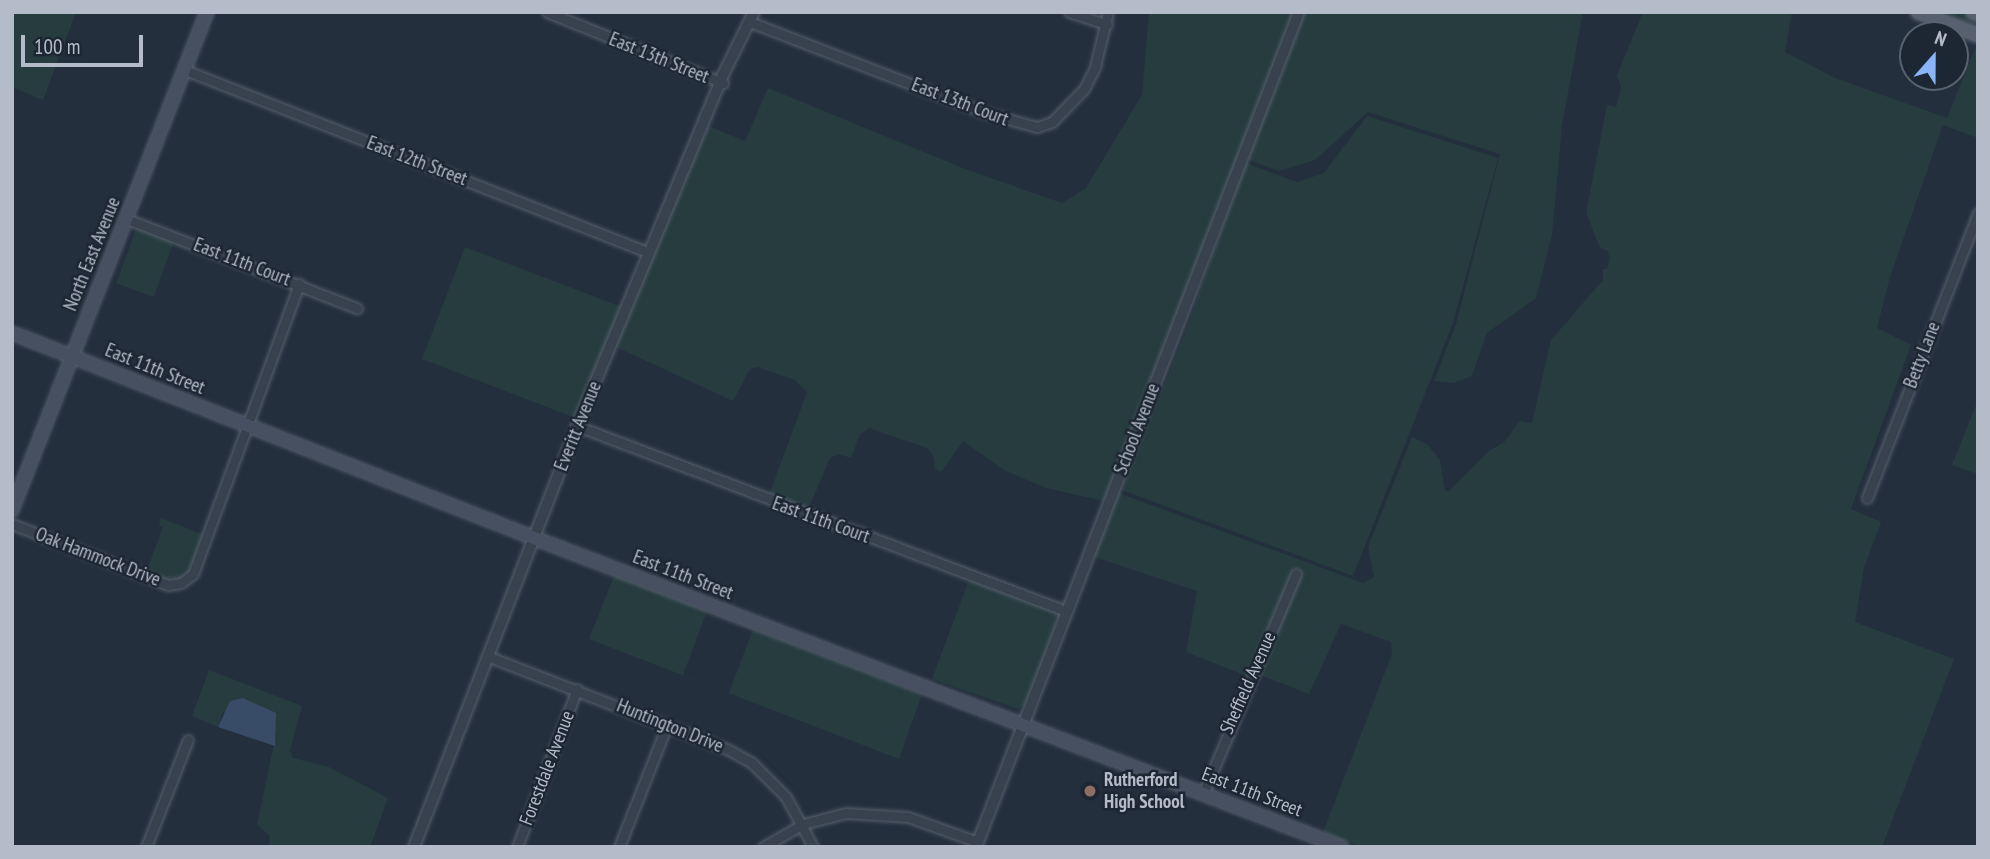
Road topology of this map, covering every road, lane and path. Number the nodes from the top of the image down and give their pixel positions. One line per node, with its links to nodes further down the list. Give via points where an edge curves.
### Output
1 (207, 12): 10 (main road, North East Avenue)
2 (547, 12): 11 (street, East 13th Street)
3 (1069, 12): 8 (street)
4 (1108, 12): 8 (street, East 13th Court)
5 (1299, 12): 26 (street, School Avenue)
6 (1918, 12): 9 (main road)
7 (752, 17): 8 (street, East 13th Court, via 986,113 1037,127 1052,122 1084,89); 11 (street, Everitt Avenue)
8 (1107, 24)
9 (1978, 35)
10 (185, 69): 13 (main road, North East Avenue); 14 (street, East 12th Street)
11 (725, 79): 14 (street, Everitt Avenue)
12 (1978, 213): 21 (street, Betty Lane)
13 (127, 219): 15 (street, East 11th Court); 18 (main road, North East Avenue)
14 (648, 252): 20 (street, Everitt Avenue)
15 (299, 284): 16 (street, East 11th Court); 19 (street, Oak Hammock Drive)
16 (357, 308)
17 (12, 333): 18 (main road, East 11th Street)
18 (72, 356): 19 (main road, East 11th Street); 22 (main road, North East Avenue)
19 (247, 426): 23 (street, Oak Hammock Drive, via 193,574 181,583 167,584); 24 (main road, East 11th Street)
20 (577, 426): 24 (street, Everitt Avenue); 26 (street, East 11th Court)
21 (1867, 498)
22 (12, 510)
23 (12, 524)
24 (534, 538): 27 (street, Everitt Avenue); 29 (main road, East 11th Street)
25 (1296, 574): 32 (street, Sheffield Avenue)
26 (1066, 611): 29 (street, School Avenue)
27 (487, 656): 28 (street, Huntington Drive); 36 (street, Everitt Avenue)
28 (577, 690): 30 (street, Huntington Drive); 37 (street, Forestdale Avenue)
29 (1024, 723): 32 (main road, East 11th Street); 34 (street, School Avenue)
30 (667, 725): 33 (street, Huntington Drive, via 752,764 786,797); 38 (street)
31 (188, 740): 35 (street)
32 (1203, 794): 41 (main road, East 11th Street)
33 (803, 824): 34 (street, via 846,813 888,813); 39 (street); 40 (street, Huntington Drive)
34 (977, 845)
35 (146, 847)
36 (414, 847)
37 (517, 847)
38 (619, 847)
39 (763, 847)
40 (813, 847)
41 (1342, 847)

